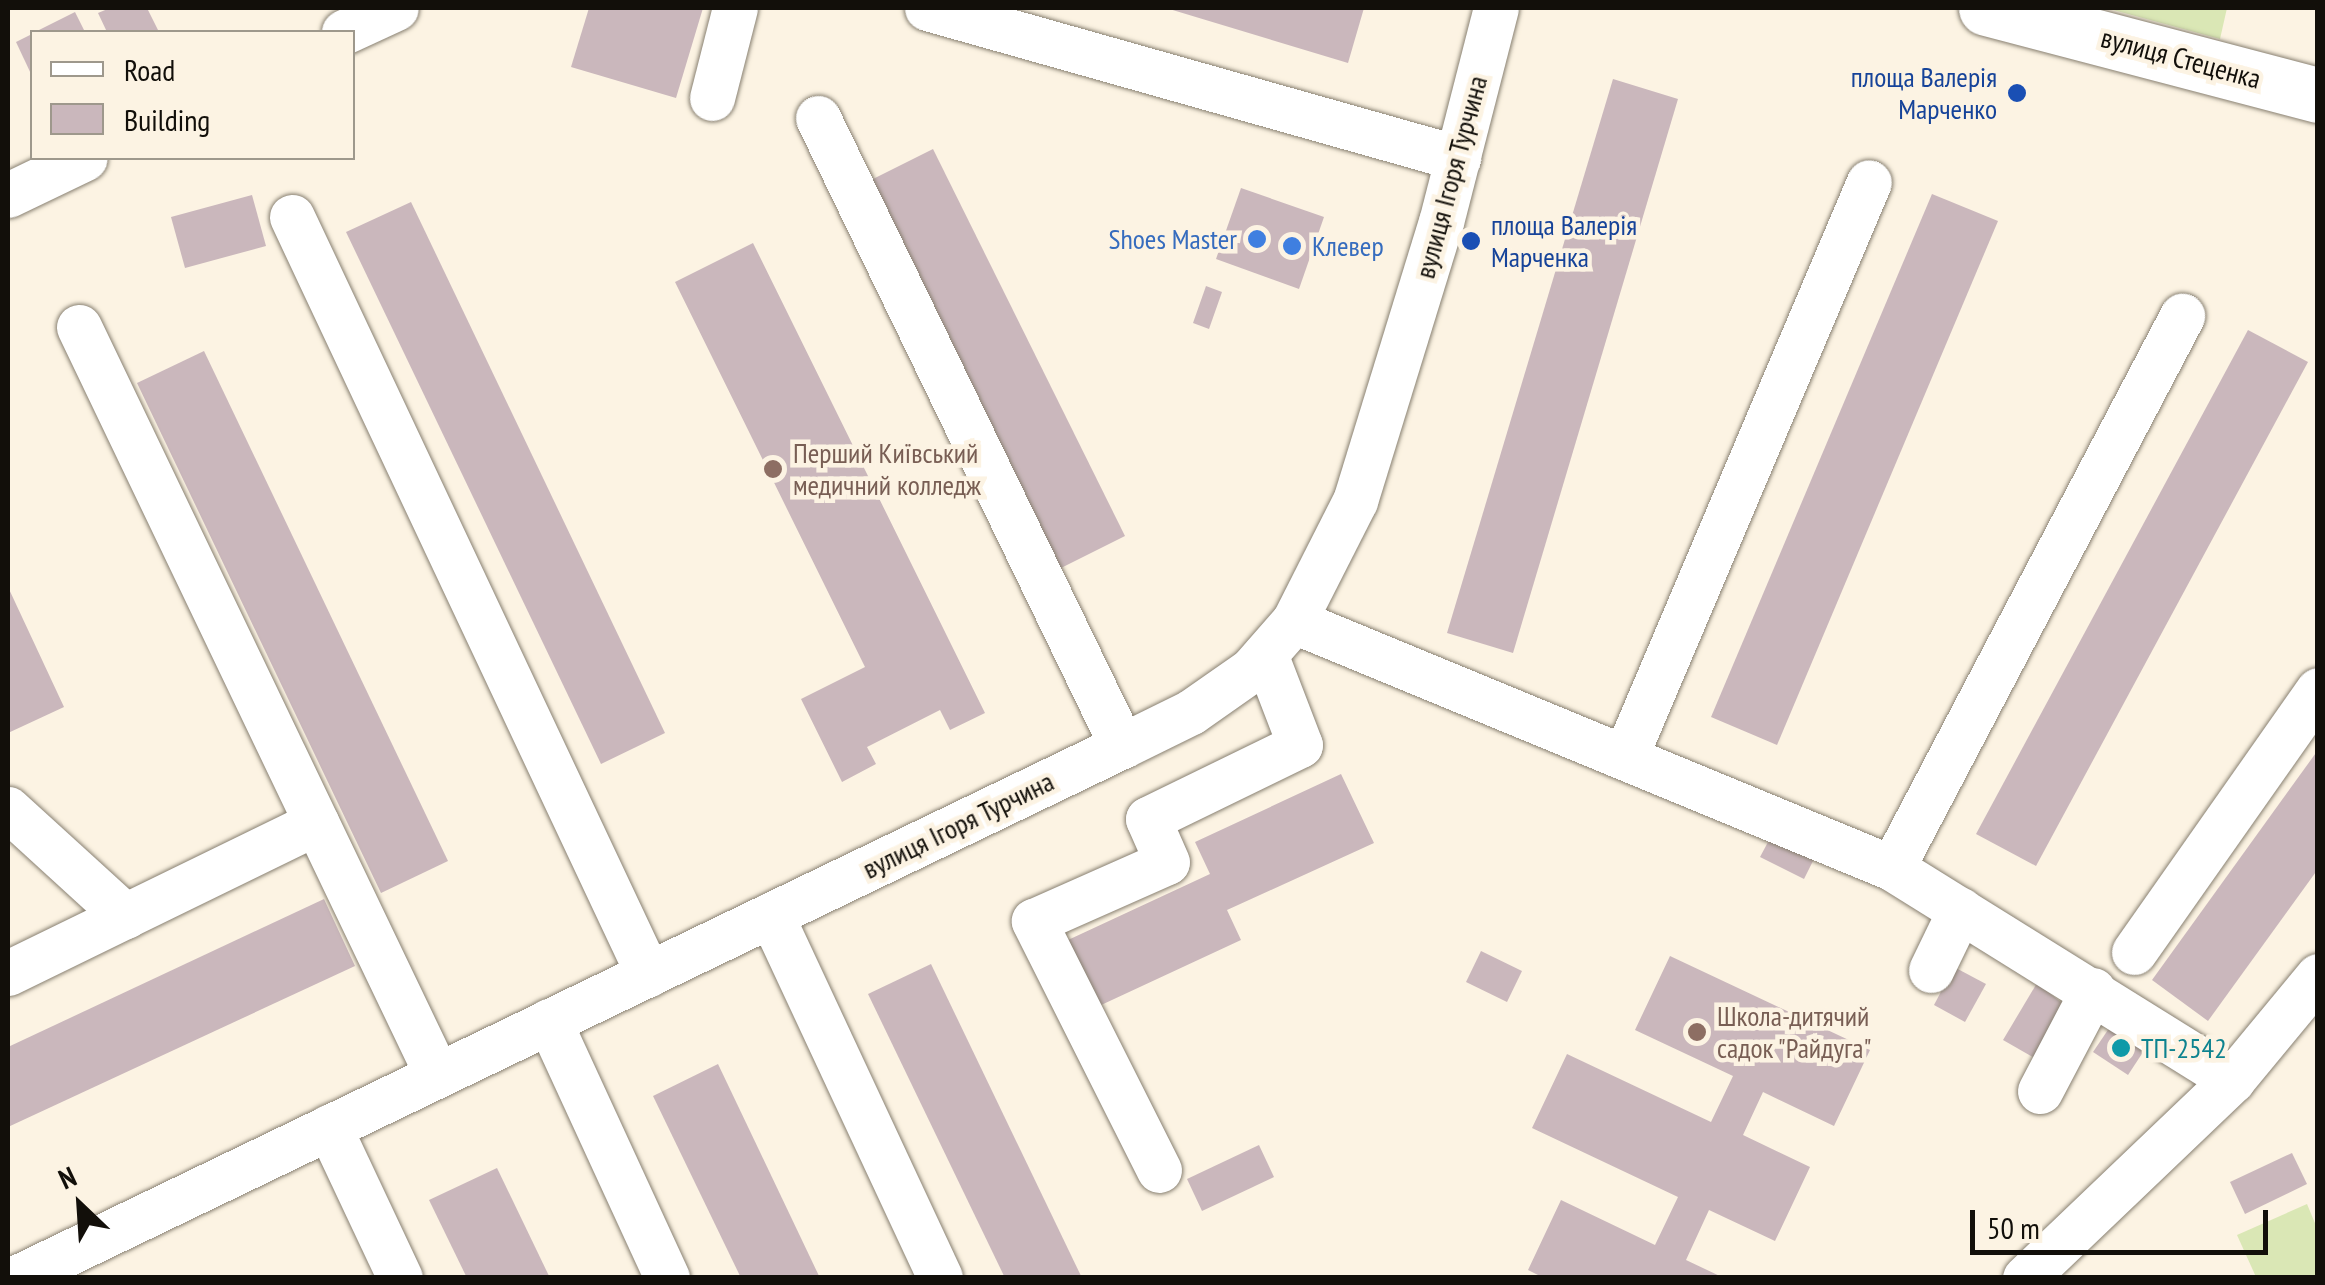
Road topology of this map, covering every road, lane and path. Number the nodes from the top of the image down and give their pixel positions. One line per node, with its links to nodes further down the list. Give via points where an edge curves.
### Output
1 (396, 8): 6 (street)
2 (734, 8): 8 (street)
3 (927, 8): 10 (street)
4 (1496, 8): 10 (street, вулиця Ігоря Турчина)
5 (1990, 8): 7 (main road, вулиця Стеценка)
6 (348, 30)
7 (2318, 95)
8 (712, 98)
9 (818, 118): 19 (street)
10 (1458, 158): 17 (street, вулиця Ігоря Турчина, via 1355,501)
11 (81, 160): 13 (street)
12 (1869, 182): 20 (street)
13 (8, 195)
14 (292, 217): 30 (street)
15 (2182, 316): 23 (street)
16 (79, 327): 22 (street)
17 (1279, 638): 19 (street, вулиця Ігоря Турчина, via 1191,712); 20 (street); 38 (street, via 1300,745 1148,819 1167,862 1034,921)
18 (2318, 690): 27 (street)
19 (1122, 746): 25 (street, вулиця Ігоря Турчина)
20 (1626, 755): 23 (street)
21 (8, 809): 26 (street)
22 (316, 823): 26 (street); 34 (street)
23 (1892, 868): 24 (street)
24 (1960, 910): 28 (street); 32 (street)
25 (771, 915): 30 (street, вулиця Ігоря Турчина); 42 (street)
26 (126, 916): 29 (street)
27 (2134, 952)
28 (1931, 970)
29 (8, 973)
30 (648, 974): 33 (street, вулиця Ігоря Турчина)
31 (2318, 976): 35 (street)
32 (2093, 990): 35 (street); 36 (street)
33 (549, 1021): 34 (street, вулиця Ігоря Турчина); 41 (street)
34 (437, 1075): 37 (street, вулиця Ігоря Турчина)
35 (2232, 1080): 43 (street)
36 (2040, 1091)
37 (329, 1128): 39 (street, вулиця Ігоря Турчина); 40 (street)
38 (1159, 1170)
39 (16, 1278)
40 (400, 1278)
41 (667, 1278)
42 (940, 1278)
43 (2025, 1278)

